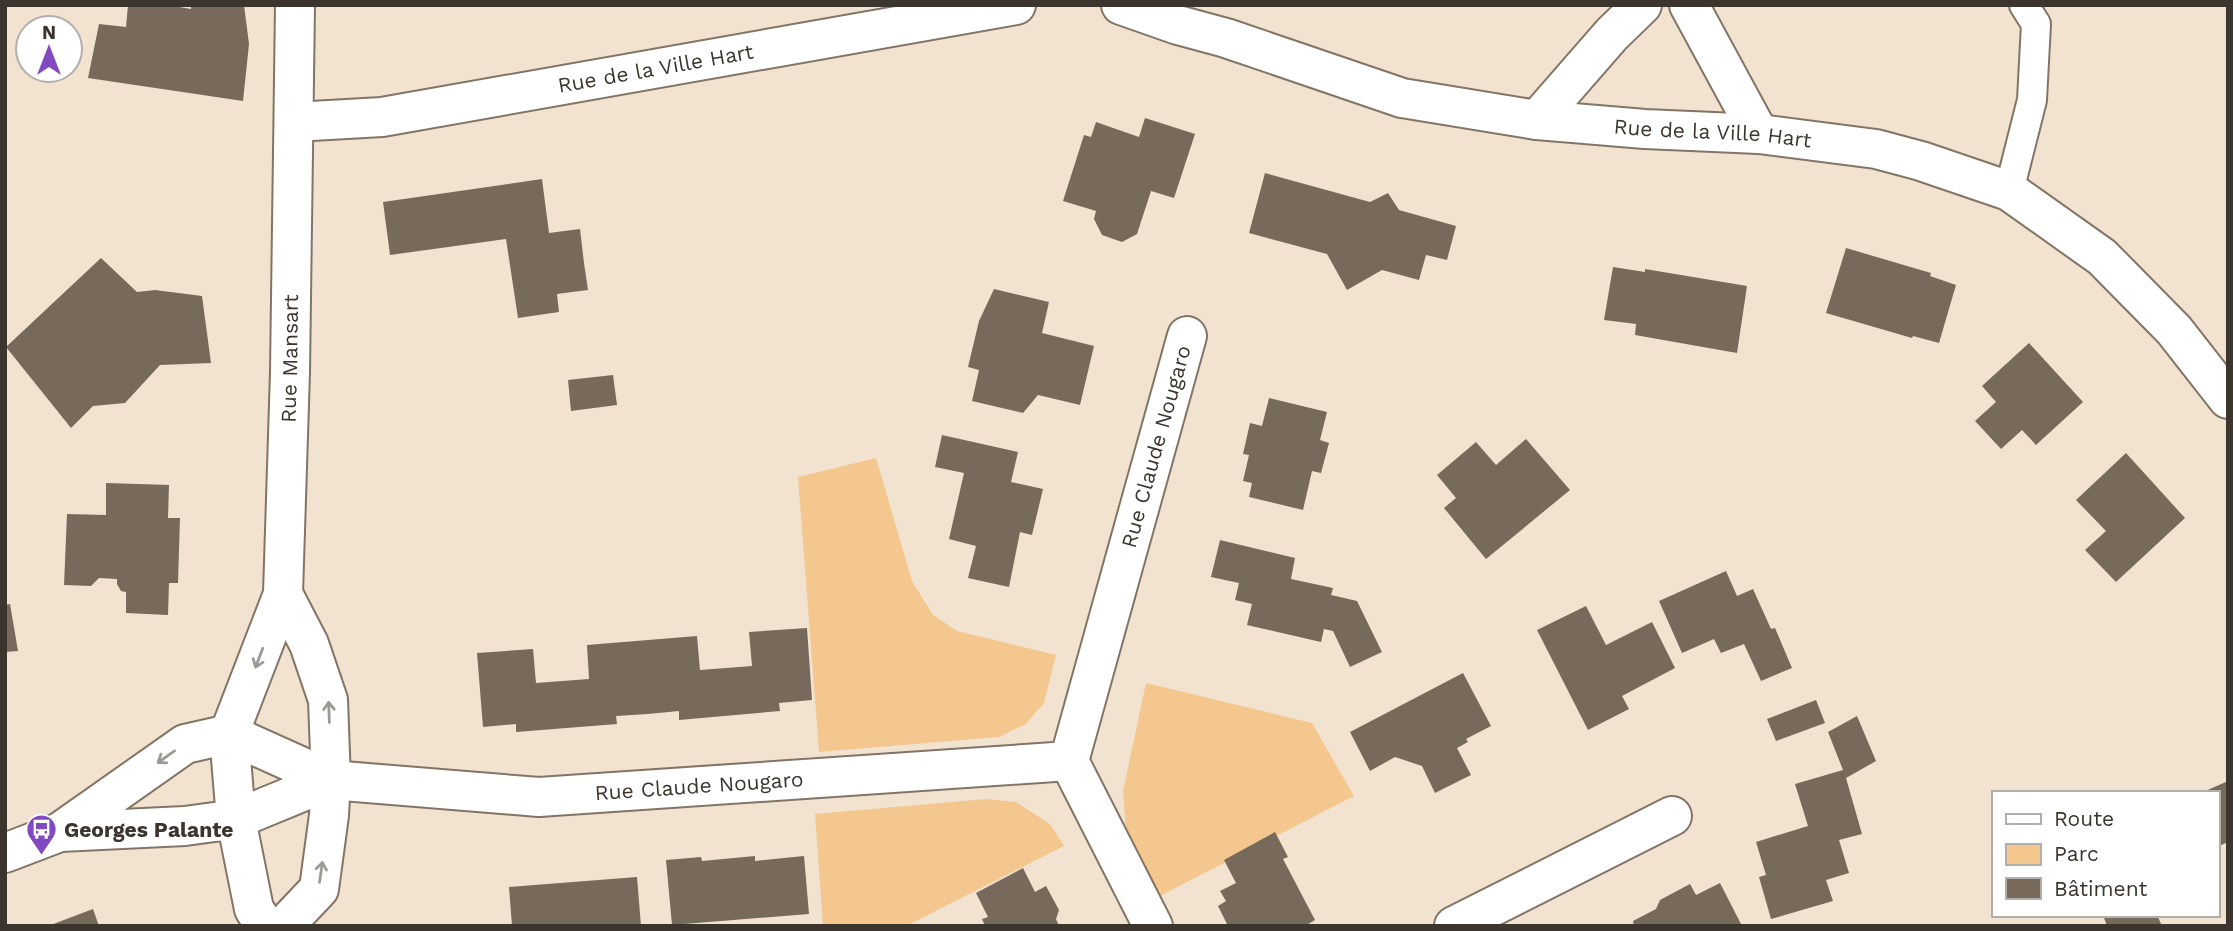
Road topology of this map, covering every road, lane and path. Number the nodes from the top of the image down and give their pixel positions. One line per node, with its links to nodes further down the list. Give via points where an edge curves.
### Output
1 (295, 5): 8 (street, Rue Mansart)
2 (1016, 5): 8 (street, Rue de la Ville Hart, via 382,117)
3 (1121, 5): 7 (street, Rue de la Ville Hart, via 1402,98)
4 (1642, 5): 7 (street)
5 (1689, 5): 9 (street)
6 (2024, 5): 10 (lane, via 2036,24 2032,100)
7 (1537, 120): 9 (street, Rue de la Ville Hart)
8 (293, 122): 13 (street, Rue Mansart)
9 (1759, 134): 10 (street, Rue de la Ville Hart, via 1876,149)
10 (2009, 191): 12 (street, Rue de la Ville Hart, via 2102,257 2174,330)
11 (1187, 336): 15 (street, Rue Claude Nougaro)
12 (2228, 399)
13 (283, 594): 14 (street, Rue Mansart, one-way to 14); 16 (street, Rue Mansart, one-way to 13, via 328,700 309,643)
14 (229, 734): 16 (street); 18 (street, Rue Mansart); 19 (street, one-way to 19, via 185,744)
15 (1069, 761): 16 (street, Rue Claude Nougaro, via 539,797); 23 (street)
16 (331, 780): 18 (street); 22 (street, Rue Mansart, one-way to 16, via 319,889)
17 (1672, 816): 24 (street)
18 (236, 819): 19 (street); 21 (street, Rue Mansart, via 254,909)
19 (60, 832): 20 (street)
20 (5, 853)
21 (265, 926)
22 (284, 926)
23 (1153, 926)
24 (1454, 926)

